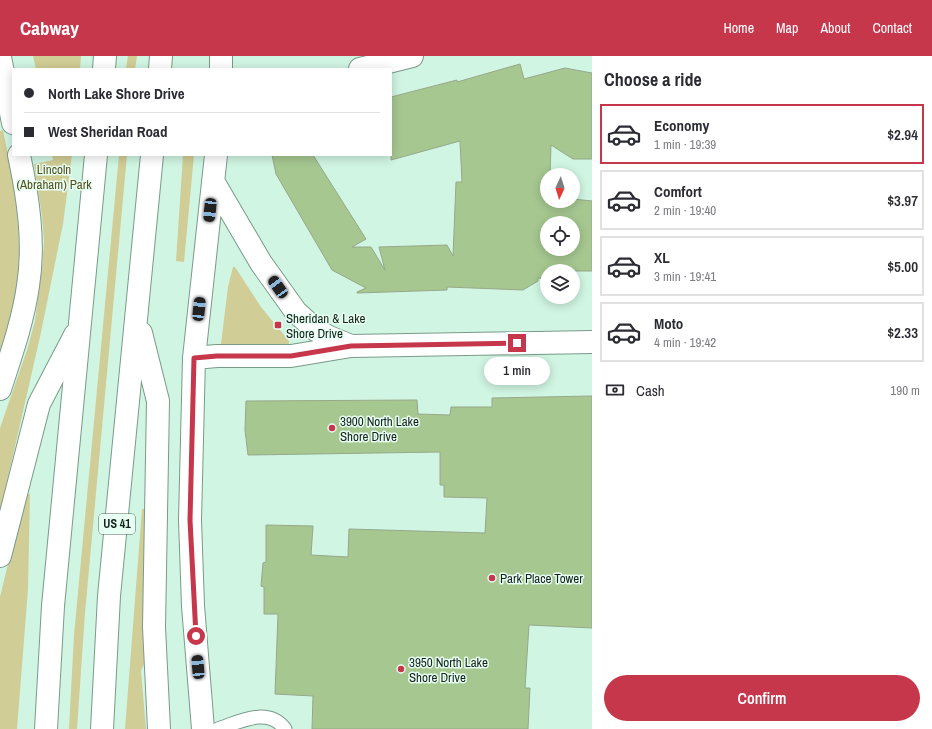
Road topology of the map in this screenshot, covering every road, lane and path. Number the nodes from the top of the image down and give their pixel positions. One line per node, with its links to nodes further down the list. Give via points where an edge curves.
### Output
1 (105, 56): 6 (main road)
2 (161, 56): 7 (main road)
3 (222, 56): 8 (main road)
4 (412, 56): 9 (main road)
5 (0, 57): 10 (main road)
6 (104, 68)
7 (160, 68)
8 (221, 68)
9 (364, 68)
10 (12, 118)
11 (19, 156): 21 (main road, via 27,199 30,267 23,314)
12 (96, 156): 17 (main road)
13 (152, 156): 16 (main road, US 41)
14 (216, 156): 15 (main road)
15 (213, 181): 19 (main road, via 261,263 296,312 316,330); 20 (main road)
16 (137, 319): 24 (main road, US 41, via 109,596); 25 (main road, via 158,401 154,626)
17 (80, 326): 22 (main road, via 38,404); 23 (main road, via 53,606)
18 (592, 342): 19 (main road)
19 (351, 346): 20 (main road, via 291,356)
20 (194, 358): 26 (main road, via 190,520 193,606)
21 (0, 389)
22 (0, 556)
23 (46, 729)
24 (102, 729)
25 (160, 729)
26 (203, 729)
27 (218, 729): 28 (lane, via 266,716 276,720)
28 (285, 729)

